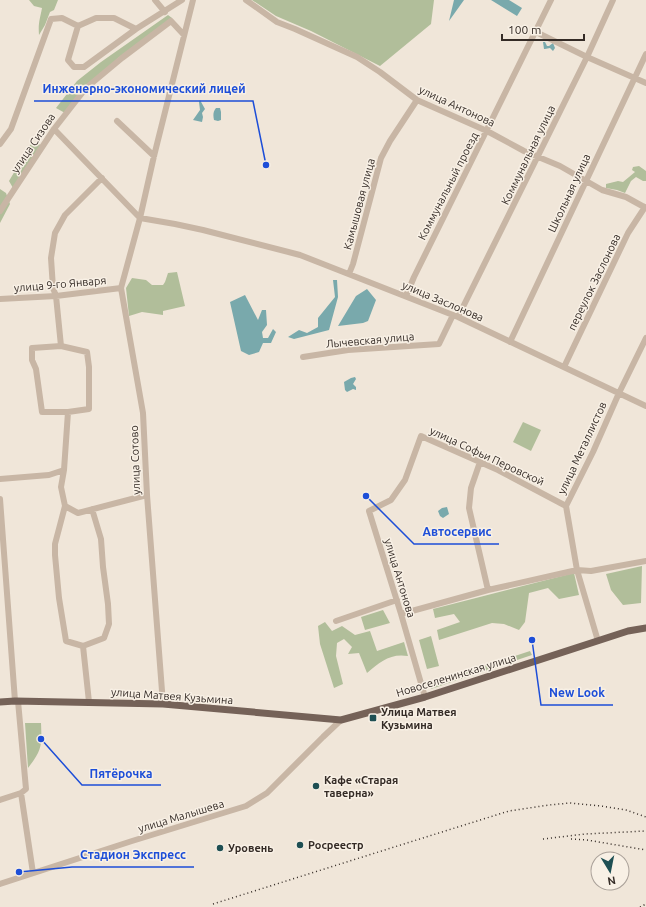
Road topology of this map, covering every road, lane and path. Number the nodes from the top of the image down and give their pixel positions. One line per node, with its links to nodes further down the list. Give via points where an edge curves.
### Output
1 (155, 0): 7 (street)
2 (182, 0): 7 (street)
3 (193, 0): 11 (street, улица Сотово)
4 (246, 0): 16 (street, улица Антонова, via 277,22 357,57)
5 (551, 0): 10 (street, Коммунальный проезд)
6 (613, 0): 13 (street, Коммунальная улица)
7 (165, 12): 9 (street)
8 (78, 26): 9 (street, via 96,18 114,18); 9 (street, via 68,60 74,67 84,67); 20 (street, via 62,18 51,18 11,129)
9 (136, 29)
10 (536, 32): 13 (street); 19 (street, Коммунальный проезд)
11 (184, 35): 18 (street, улица Сизова, via 171,21 86,88); 21 (street, улица Сотово)
12 (646, 54): 14 (street, Школьная улица)
13 (587, 57): 14 (street); 22 (street, Коммунальная улица)
14 (635, 77): 15 (street); 24 (street, Школьная улица)
15 (646, 83)
16 (417, 100): 19 (street, улица Антонова); 28 (street, Камышовая улица, via 382,158)
17 (117, 121): 21 (street)
18 (54, 129): 23 (street); 26 (street, улица Сизова)
19 (487, 131): 22 (street, улица Антонова); 31 (street, Коммунальный проезд)
20 (0, 144)
21 (154, 156): 27 (street, улица Сотово)
22 (538, 156): 24 (street, улица Антонова); 33 (street, Коммунальная улица)
23 (102, 178): 27 (street); 30 (street, via 65,215 55,233 51,258)
24 (585, 180): 25 (street, улица Антонова, via 602,190 626,197); 35 (street, Школьная улица)
25 (646, 207): 39 (street, переулок Заслонова, via 628,233)
26 (0, 211)
27 (140, 218): 28 (street, улица Заслонова, via 224,235 300,255); 29 (street, улица Сотово)
28 (349, 274): 31 (street, улица Заслонова)
29 (121, 288): 30 (street, улица 9-го Января); 47 (street, улица Сотово, via 143,413)
30 (56, 296): 32 (street, улица 9-го Января); 37 (street)
31 (406, 296): 33 (street, улица Заслонова)
32 (0, 299)
33 (456, 316): 35 (street, улица Заслонова); 36 (street, Коммунальная улица)
34 (646, 338): 40 (street, улица Металлистов)
35 (510, 342): 39 (street, улица Заслонова)
36 (439, 344): 38 (street, Лычевская улица, via 348,350)
37 (61, 346): 42 (street, via 87,352 89,367 89,409); 42 (street, via 32,348 32,360 36,369 42,412)
38 (303, 357)
39 (564, 367): 40 (street, улица Заслонова)
40 (619, 393): 41 (street, улица Заслонова); 50 (street, улица Металлистов)
41 (646, 406)
42 (68, 412): 45 (street)
43 (421, 436): 44 (street, улица Софьи Перовской); 55 (street, улица Антонова, via 405,480 391,500 368,511)
44 (480, 462): 50 (street, улица Софьи Перовской); 54 (street, via 471,488 469,508)
45 (64, 470): 46 (street, via 49,475); 49 (street, via 61,487)
46 (0, 479)
47 (147, 495): 51 (street); 65 (street, улица Сотово)
48 (0, 499): 62 (street)
49 (65, 506): 51 (street, via 78,513); 60 (street, via 55,544 59,598 66,641)
50 (566, 506): 53 (street, улица Металлистов)
51 (92, 509): 60 (street, via 101,539 109,624 104,638)
52 (646, 561): 53 (street, via 590,571)
53 (577, 570): 54 (street); 59 (street, улица Металлистов)
54 (488, 590): 56 (street)
55 (397, 600): 56 (street, улица Антонова); 57 (street)
56 (401, 614): 61 (street, улица Антонова)
57 (336, 621)
58 (646, 628): 59 (main road, Новоселенинская улица)
59 (598, 641): 61 (main road, Новоселенинская улица)
60 (83, 646): 64 (street)
61 (425, 697): 66 (main road, Новоселенинская улица)
62 (16, 701): 63 (main road, улица Матвея Кузьмина); 64 (main road, улица Матвея Кузьмина); 67 (street, via 26,789)
63 (0, 702)
64 (89, 702): 65 (main road, улица Матвея Кузьмина)
65 (163, 704): 66 (main road, улица Матвея Кузьмина)
66 (341, 720): 69 (street, улица Малышева, via 267,793 246,806)
67 (21, 793): 68 (street); 69 (street)
68 (0, 800)
69 (33, 873): 70 (street, улица Малышева)
70 (0, 884)

